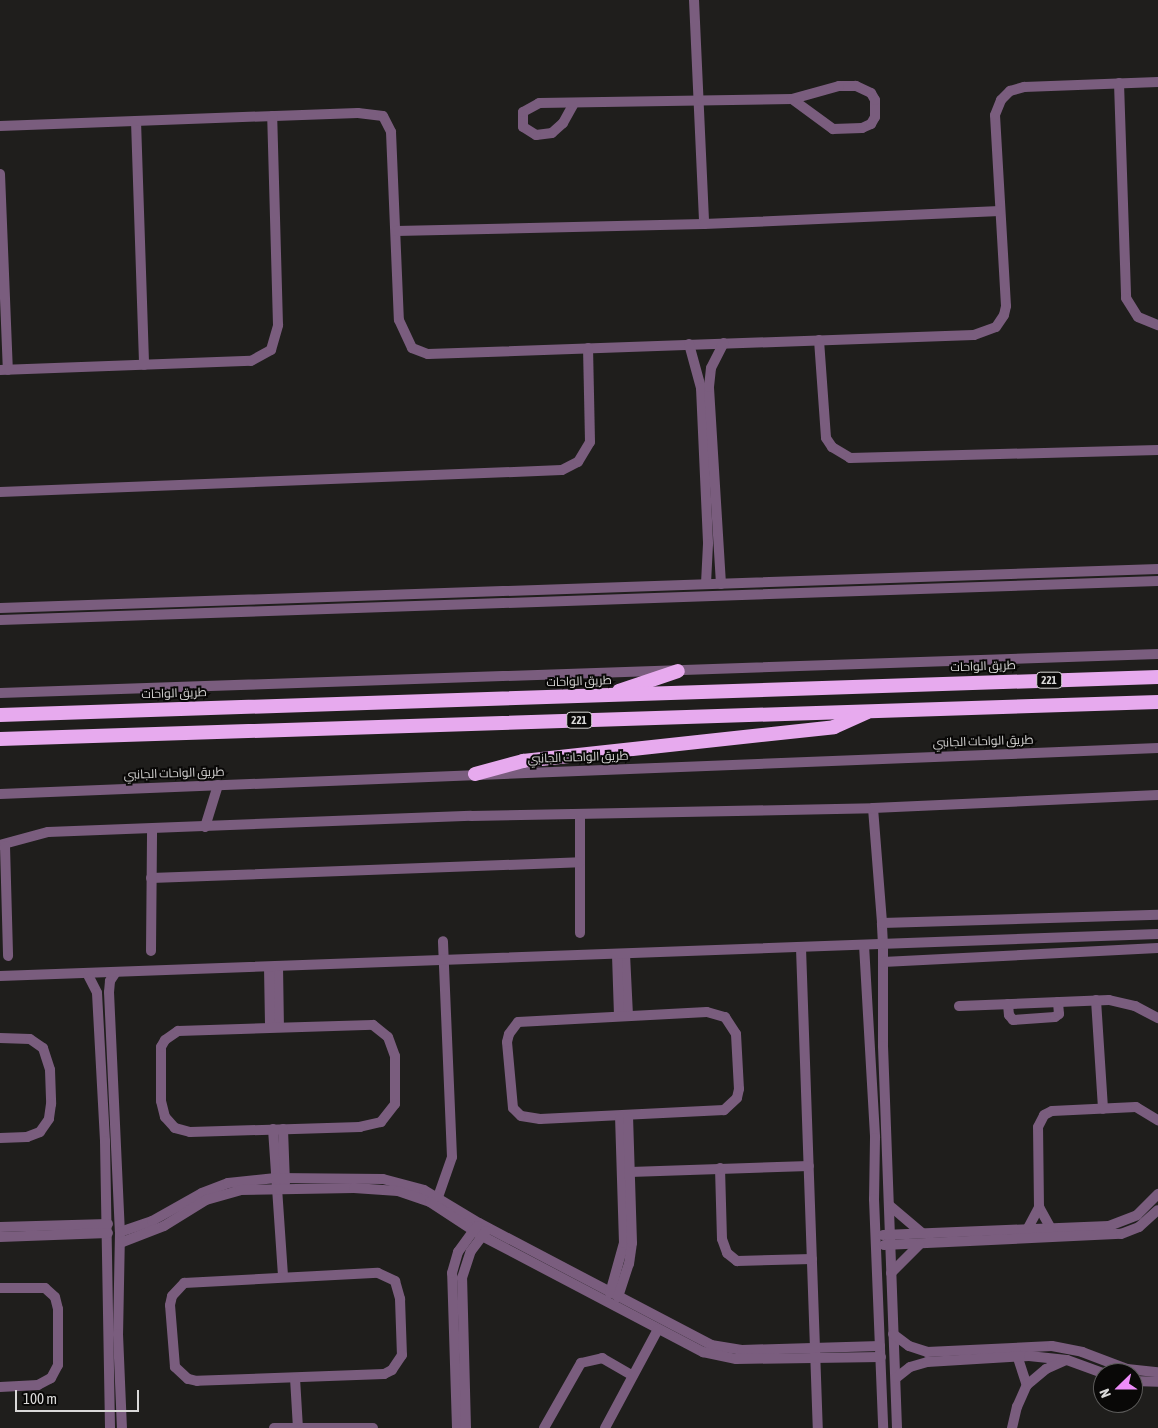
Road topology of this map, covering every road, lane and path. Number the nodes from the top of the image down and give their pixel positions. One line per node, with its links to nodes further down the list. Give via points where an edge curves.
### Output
1 (694, 0): 5 (street)
2 (1158, 82): 3 (street)
3 (1119, 83): 11 (street, via 1024,86 1006,94 995,115); 14 (street, via 1126,298 1138,316)
4 (792, 99): 4 (street, via 834,129 852,130 870,124 876,108 871,93 856,86 839,86); 5 (street)
5 (698, 102): 6 (street); 12 (street)
6 (573, 105): 6 (street, via 563,123 552,133 536,136 523,127 523,112 532,105)
7 (272, 116): 8 (street); 13 (street, via 371,113 383,116 392,132); 19 (street, via 276,342 265,357 251,361)
8 (136, 121): 9 (street); 19 (street)
9 (0, 126)
10 (0, 174): 20 (street)
11 (1000, 211): 12 (street); 15 (street, via 1006,306 1000,322 991,331 974,335)
12 (704, 224): 13 (street)
13 (396, 231): 18 (street, via 399,320 412,348 428,354)
14 (1158, 325)
15 (819, 340): 16 (street); 21 (street, via 826,438 832,447 850,458)
16 (724, 343): 17 (street); 28 (street, via 711,368 710,387)
17 (689, 344): 18 (street); 27 (street, via 701,388 708,544)
18 (588, 348): 22 (street, via 590,442 578,462 562,470)
19 (144, 365): 20 (street)
20 (4, 370)
21 (1158, 450)
22 (0, 492)
23 (1158, 569): 24 (street)
24 (1059, 572): 25 (street); 29 (street)
25 (882, 578): 28 (street); 30 (street)
26 (1158, 581): 29 (street)
27 (706, 584): 28 (street); 31 (street)
28 (722, 584)
29 (1058, 585): 30 (street)
30 (883, 590): 33 (street)
31 (208, 601): 32 (street); 33 (street)
32 (0, 608)
33 (208, 613): 34 (street)
34 (0, 620)
35 (1158, 654): 36 (street)
36 (678, 671): 38 (street); 39 (highway)
37 (1158, 676): 39 (highway, طريق الواحات / 221)
38 (0, 693)
39 (605, 696): 42 (highway, طريق الواحات / 221)
40 (1158, 702): 41 (highway, 221)
41 (869, 710): 43 (highway, 221); 45 (highway, via 834,727 524,761)
42 (0, 715)
43 (0, 739)
44 (1158, 748): 45 (street, طريق الواحات الجانبي)
45 (475, 774): 46 (street, طريق الواحات الجانبي)
46 (218, 785): 47 (street, طريق الواحات الجانبي); 51 (street)
47 (0, 794)
48 (1158, 795): 49 (street)
49 (873, 808): 50 (street); 58 (street)
50 (580, 814): 51 (street); 54 (street)
51 (205, 827): 52 (street)
52 (152, 830): 53 (street, via 48,832); 55 (street)
53 (2, 846): 56 (street)
54 (580, 862): 55 (street); 59 (street)
55 (151, 878): 66 (street)
56 (3, 884): 68 (street)
57 (1158, 915): 58 (street)
58 (882, 923): 63 (street)
59 (580, 934)
60 (1158, 934): 63 (street)
61 (443, 941): 69 (street)
62 (864, 945): 63 (street); 64 (street); 106 (street, via 875,1138)
63 (883, 945): 70 (street)
64 (801, 948): 67 (street); 88 (street)
65 (1158, 948): 70 (street)
66 (151, 951)
67 (621, 954): 69 (street); 79 (street)
68 (8, 956)
69 (443, 960): 71 (street); 94 (street, via 452,1157)
70 (883, 962): 95 (street)
71 (274, 967): 72 (street); 81 (street)
72 (116, 972): 73 (street); 92 (street, via 110,981 109,992)
73 (87, 973): 74 (street); 92 (street, via 97,993)
74 (0, 976)
75 (1096, 1000): 76 (street); 80 (street, via 1122,1002); 83 (street)
76 (1058, 1002): 77 (street); 77 (street, via 1059,1014 1054,1017 1013,1020)
77 (1008, 1004): 78 (street)
78 (959, 1006)
79 (623, 1015): 84 (street, via 707,1012 726,1017 736,1034 738,1089 737,1098 724,1110); 84 (street, via 526,1019 513,1026 507,1042 510,1099 521,1116 540,1119)
80 (1158, 1018)
81 (275, 1027): 86 (street, via 178,1031 165,1040 160,1063 162,1110 175,1128 190,1132); 86 (street, via 369,1025 378,1028 394,1049 397,1093 390,1114 375,1124)
82 (0, 1038): 87 (street, via 30,1039 43,1048 50,1070 51,1104 49,1119 40,1132 26,1138)
83 (1103, 1109): 85 (street, via 1136,1107); 96 (street, via 1052,1111 1041,1118)
84 (624, 1116): 90 (street); 98 (street)
85 (1158, 1120)
86 (278, 1129): 91 (street)
87 (0, 1138)
88 (809, 1166): 89 (street); 112 (street)
89 (720, 1168): 90 (street); 112 (street, via 722,1239 727,1253 737,1261)
90 (630, 1172): 98 (street)
91 (280, 1183): 94 (street, via 383,1179); 102 (street, via 398,1191 430,1202); 103 (street, via 215,1187 152,1221); 109 (street, via 217,1196 164,1226); 116 (street)
92 (112, 1189): 101 (street); 103 (street)
93 (1158, 1194): 105 (street, via 1137,1215 1121,1223)
94 (438, 1197): 102 (street)
95 (889, 1205): 104 (street); 108 (street)
96 (1039, 1207): 100 (street); 105 (street)
97 (1158, 1210): 105 (street, via 1139,1227 1121,1234)
98 (628, 1223): 119 (street, via 631,1255)
99 (0, 1227): 101 (street)
100 (1028, 1228): 104 (street); 105 (street)
101 (108, 1229): 107 (street); 113 (street)
102 (481, 1229): 117 (street); 119 (street); 120 (street)
103 (120, 1232): 109 (street)
104 (922, 1233): 108 (street)
105 (1053, 1233): 110 (street)
106 (875, 1235): 108 (street); 111 (street)
107 (0, 1237)
108 (890, 1240): 110 (street); 111 (street); 115 (street)
109 (120, 1243): 114 (street)
110 (920, 1244): 115 (street)
111 (876, 1246): 122 (street)
112 (812, 1259): 123 (street)
113 (108, 1271): 114 (street); 135 (street, via 106,1333)
114 (119, 1272): 136 (street, via 118,1358)
115 (891, 1272): 121 (street)
116 (283, 1277): 129 (street, via 378,1273 387,1276 399,1290 402,1355 392,1370 378,1375); 129 (street, via 184,1283 172,1296 170,1304 173,1358 180,1374 197,1381)
117 (457, 1283): 140 (street); 141 (street)
118 (0, 1288): 134 (street, via 45,1288 55,1296 58,1365 51,1378 38,1386)
119 (614, 1295): 123 (street, via 716,1347)
120 (658, 1329): 123 (street, via 692,1348 725,1358); 128 (street)
121 (893, 1334): 124 (street, via 908,1346 927,1352); 130 (street)
122 (881, 1352): 123 (street); 145 (street)
123 (815, 1353): 144 (street)
124 (1016, 1353): 125 (street); 127 (street, via 1067,1348 1127,1369); 130 (street, via 927,1362 910,1367); 133 (street)
125 (1067, 1360): 126 (street); 133 (street, via 1046,1370)
126 (1093, 1369)
127 (1158, 1372)
128 (632, 1375): 142 (street, via 602,1358 581,1363); 143 (street)
129 (295, 1378): 138 (street)
130 (896, 1378): 146 (street)
131 (1143, 1381): 132 (street)
132 (1158, 1382)
133 (1027, 1385): 147 (street)
134 (0, 1387)
135 (110, 1428)
136 (122, 1428)
137 (274, 1428): 138 (street)
138 (298, 1428): 139 (street)
139 (373, 1428)
140 (457, 1428)
141 (466, 1428)
142 (544, 1428)
143 (605, 1428)
144 (818, 1428)
145 (883, 1428)
146 (897, 1428)
147 (1012, 1428)

